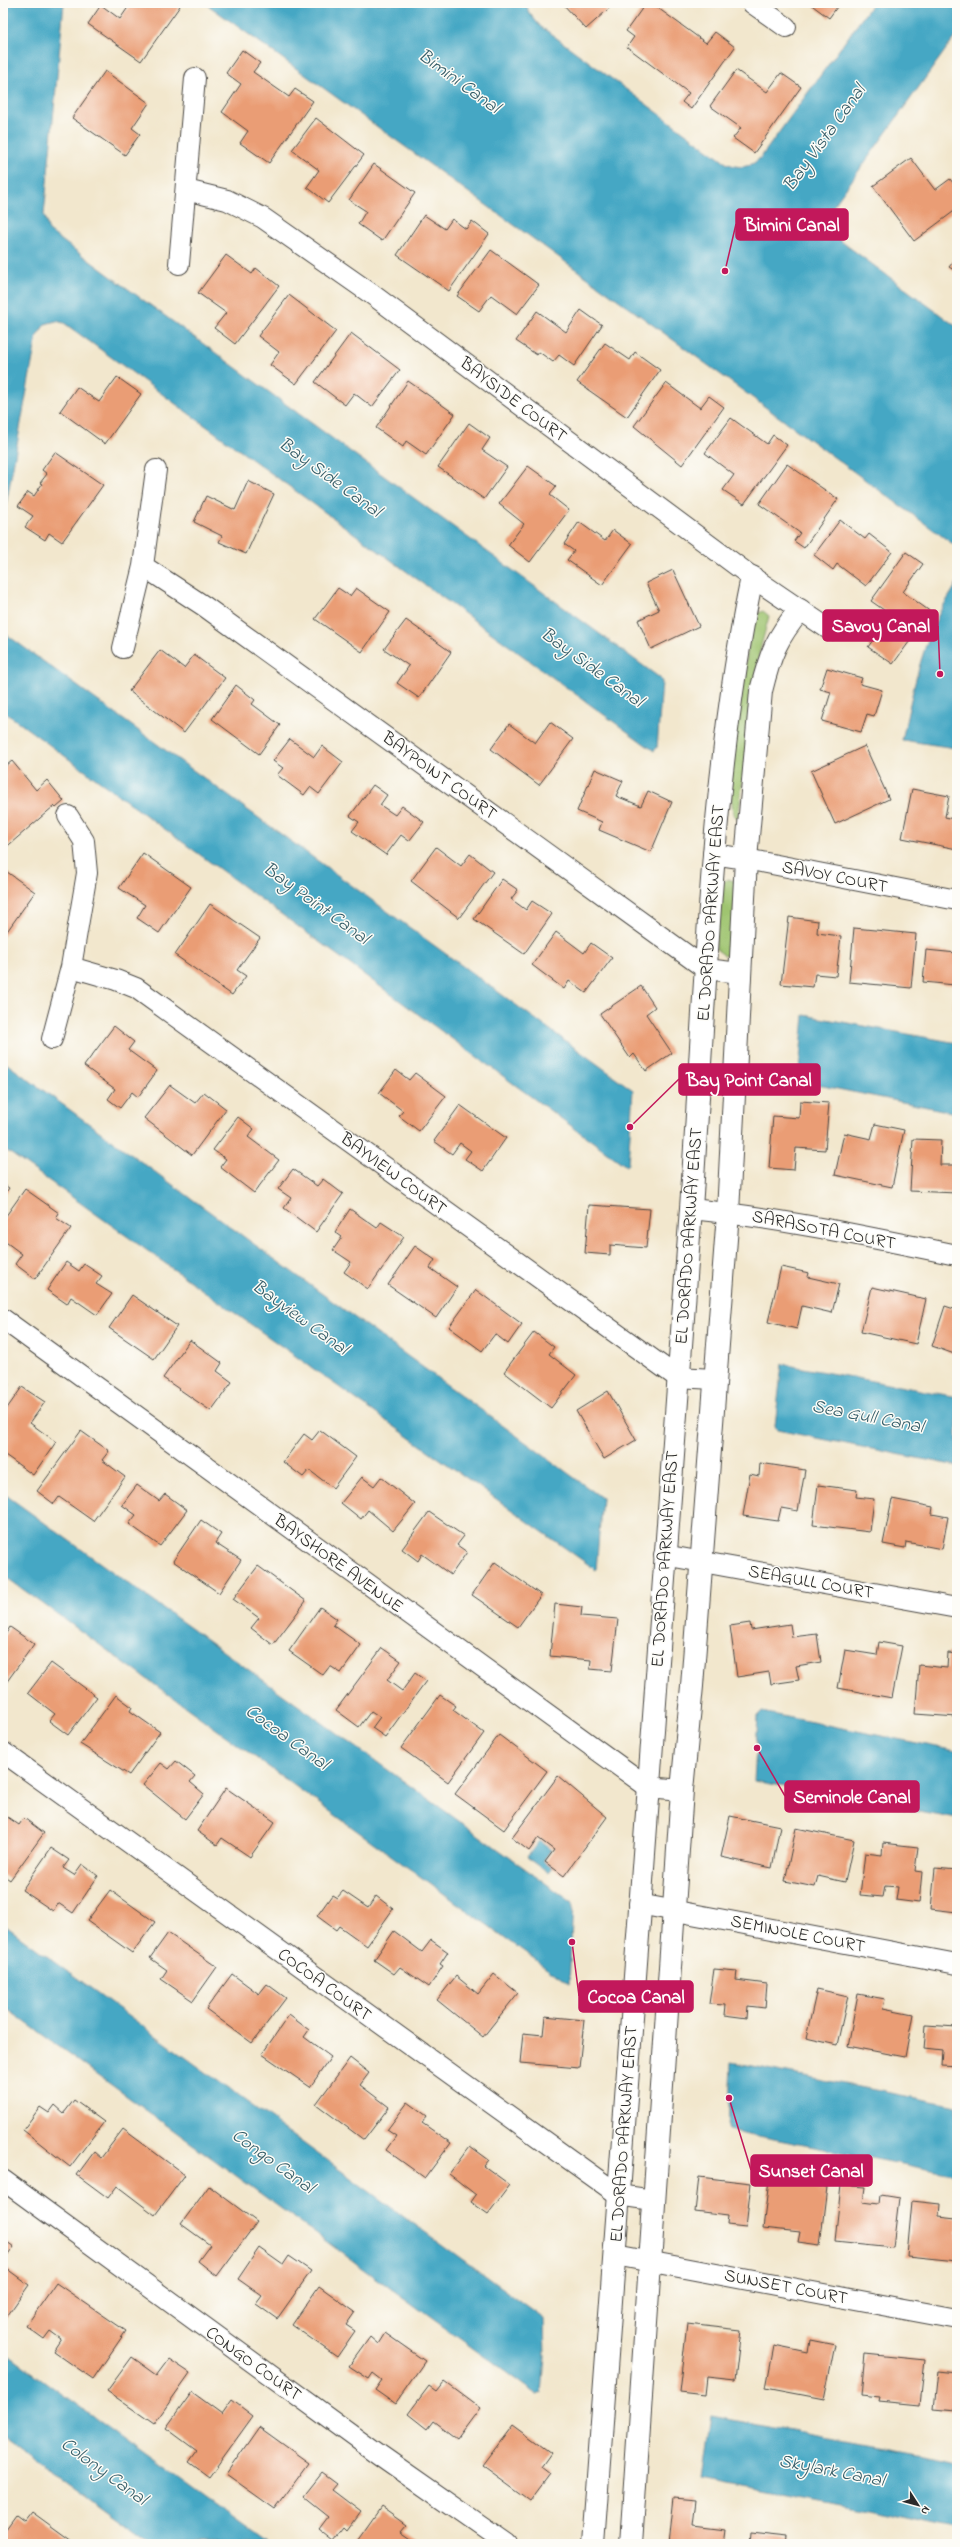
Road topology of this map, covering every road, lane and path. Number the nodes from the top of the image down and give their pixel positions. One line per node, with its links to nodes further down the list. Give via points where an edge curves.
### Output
1 (752, 3): 2 (street)
2 (786, 28)
3 (195, 78): 4 (street)
4 (186, 190): 5 (street); 8 (street, BAYSIDE COURT, via 227,200 246,207 263,218 374,295)
5 (179, 264)
6 (156, 470): 7 (street)
7 (143, 566): 11 (street); 17 (street, BAYPOINT COURT, via 204,606)
8 (752, 577): 9 (street, BAYSIDE COURT); 13 (street, EL DORADO PARKWAY EAST, via 732,684)
9 (800, 610): 10 (street, BAYSIDE COURT); 14 (street, EL DORADO PARKWAY EAST, via 780,634 761,691)
10 (830, 630)
11 (123, 648)
12 (68, 816): 16 (street, via 80,833 88,862)
13 (713, 854): 14 (street, SAVOY COURT); 17 (street, EL DORADO PARKWAY EAST)
14 (746, 858): 15 (street, SAVOY COURT); 18 (street, EL DORADO PARKWAY EAST)
15 (957, 900)
16 (71, 967): 19 (street); 24 (street, BAYVIEW COURT, via 136,988)
17 (706, 969): 18 (street, BAYPOINT COURT); 20 (street, EL DORADO PARKWAY EAST)
18 (740, 973): 21 (street, EL DORADO PARKWAY EAST)
19 (52, 1039)
20 (691, 1209): 21 (street, SARASOTA COURT); 24 (street, EL DORADO PARKWAY EAST)
21 (728, 1213): 22 (street, SARASOTA COURT, via 806,1224); 25 (street, EL DORADO PARKWAY EAST)
22 (957, 1255)
23 (3, 1319): 30 (street, BAYSHORE AVENUE)
24 (677, 1377): 25 (street); 26 (street, EL DORADO PARKWAY EAST)
25 (714, 1379): 27 (street, EL DORADO PARKWAY EAST)
26 (664, 1556): 27 (street, SEAGULL COURT); 30 (street, EL DORADO PARKWAY EAST)
27 (700, 1562): 28 (street, SEAGULL COURT); 31 (street, EL DORADO PARKWAY EAST)
28 (957, 1608)
29 (3, 1752): 36 (street, COCOA COURT)
30 (648, 1787): 31 (street); 32 (street, EL DORADO PARKWAY EAST)
31 (682, 1790): 33 (street, EL DORADO PARKWAY EAST)
32 (639, 1904): 33 (street, SEMINOLE COURT); 36 (street, EL DORADO PARKWAY EAST)
33 (675, 1910): 34 (street, SEMINOLE COURT); 37 (street, EL DORADO PARKWAY EAST)
34 (957, 1964)
35 (3, 2180): 41 (street, CONGO COURT, via 377,2453)
36 (619, 2195): 37 (street, COCOA COURT); 38 (street, EL DORADO PARKWAY EAST)
37 (653, 2200): 39 (street, EL DORADO PARKWAY EAST)
38 (615, 2255): 39 (street, SUNSET COURT); 42 (street, EL DORADO PARKWAY EAST)
39 (651, 2260): 40 (street, SUNSET COURT); 43 (street, EL DORADO PARKWAY EAST)
40 (957, 2319)
41 (507, 2544)
42 (593, 2544)
43 (631, 2544)

